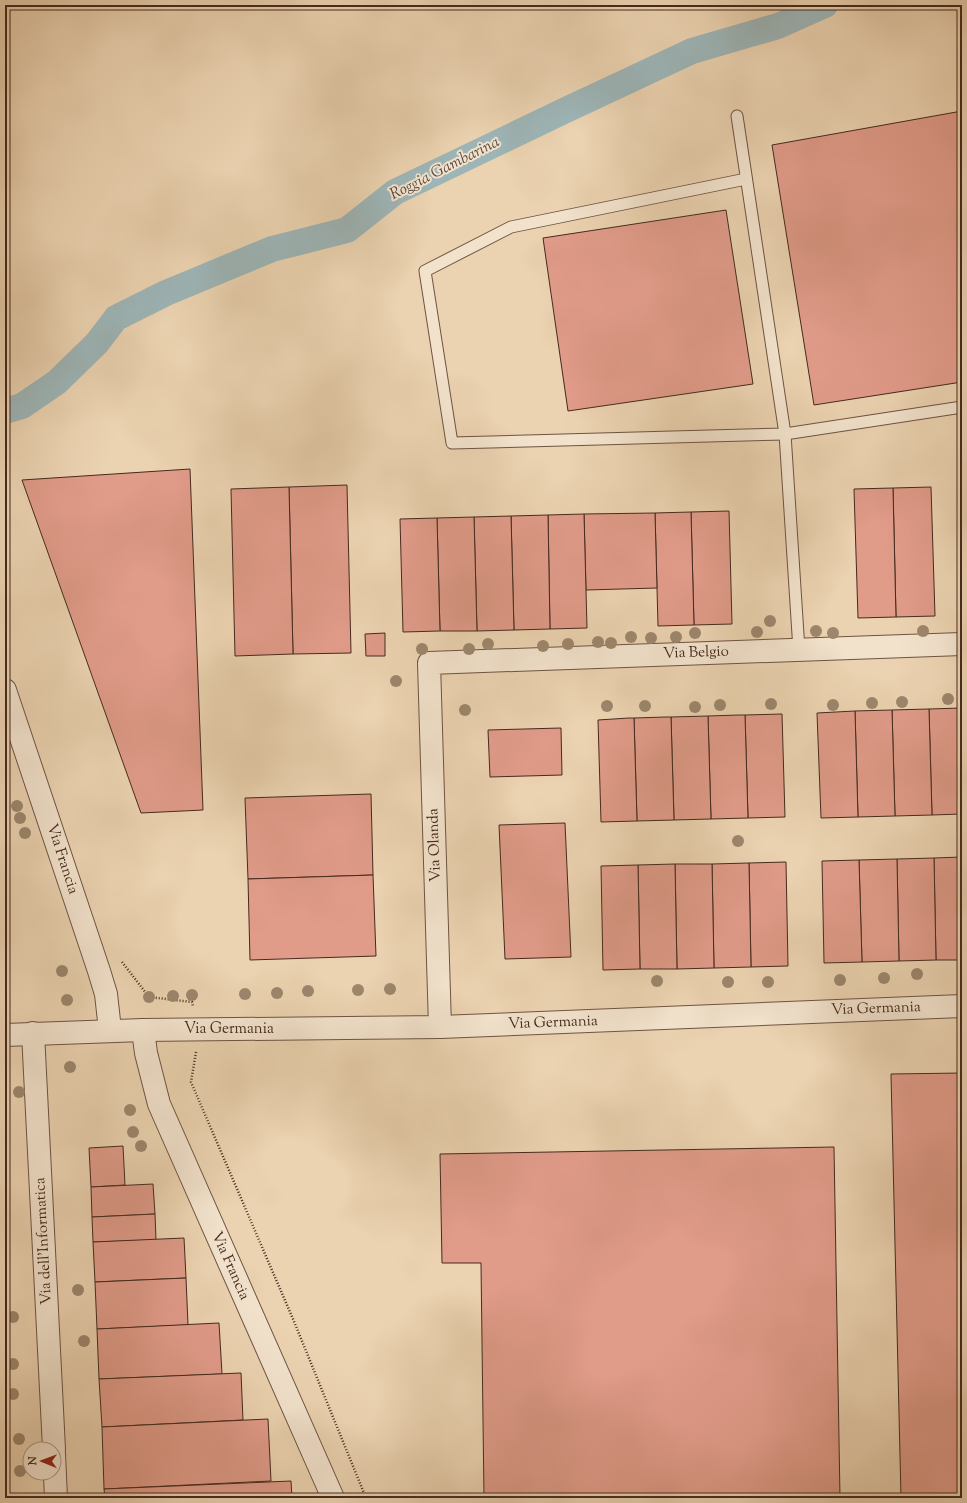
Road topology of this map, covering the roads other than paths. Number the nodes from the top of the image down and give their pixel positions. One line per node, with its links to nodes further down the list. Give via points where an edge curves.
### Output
1 (736, 116): 2 (lane)
2 (746, 179): 4 (lane); 4 (lane, via 511,228 424,271 452,443)
3 (962, 407): 4 (lane)
4 (785, 434): 6 (lane)
5 (962, 644): 6 (street, Via Belgio)
6 (799, 650): 7 (street, Via Belgio)
7 (429, 663): 10 (street, Via Olanda)
8 (5, 690): 11 (street, Via Francia, via 99,971 106,994)
9 (962, 1006): 10 (street, Via Germania)
10 (440, 1027): 12 (street, Via Germania)
11 (110, 1030): 12 (street, Via Germania); 13 (street, Via Germania)
12 (143, 1030): 18 (street, Via Francia, via 159,1104)
13 (33, 1033): 14 (street, Via Germania); 15 (street, Via dell'Informatica)
14 (5, 1035)
15 (54, 1441)
16 (55, 1481): 17 (street)
17 (56, 1498)
18 (333, 1498)

